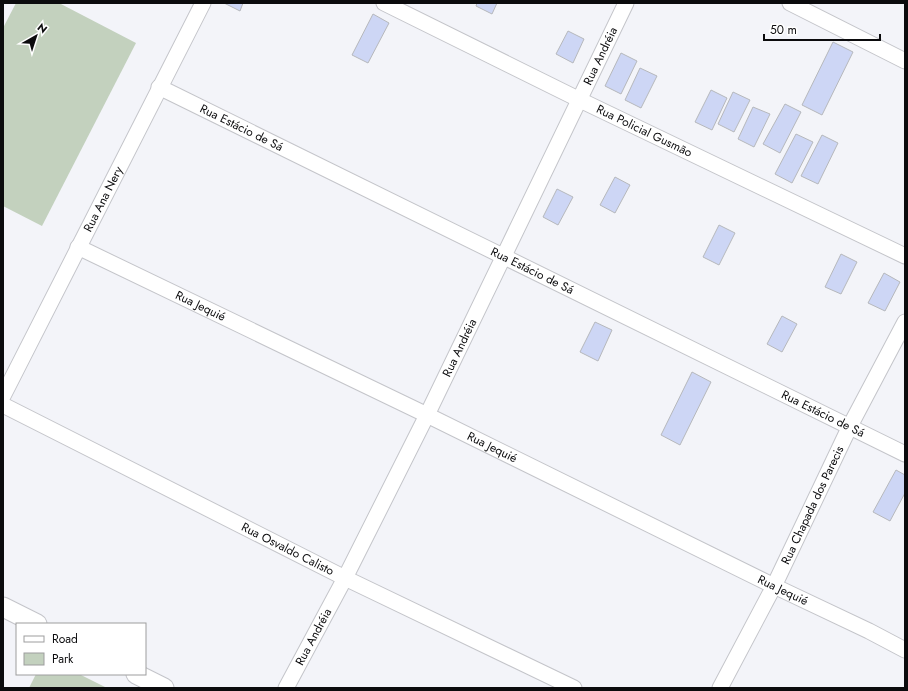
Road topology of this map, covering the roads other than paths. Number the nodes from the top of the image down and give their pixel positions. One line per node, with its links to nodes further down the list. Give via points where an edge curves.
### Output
1 (202, 3): 6 (street, Rua Ana Nery)
2 (384, 3): 7 (street, Rua Policial Gusmão)
3 (626, 3): 7 (street, Rua Andréia)
4 (790, 3): 5 (street)
5 (905, 61)
6 (159, 87): 8 (street, Rua Ana Nery); 9 (street, Rua Estácio de Sá)
7 (580, 100): 9 (street, Rua Andréia); 10 (street, Rua Policial Gusmão)
8 (78, 247): 12 (street, Rua Ana Nery); 14 (street, Rua Jequié)
9 (504, 256): 14 (street, Rua Andréia); 15 (street, Rua Estácio de Sá)
10 (905, 256)
11 (905, 322): 15 (street, Rua Chapada dos Parecis)
12 (3, 396)
13 (3, 405): 17 (street, Rua Osvaldo Calisto)
14 (427, 415): 17 (street, Rua Andréia); 18 (street, Rua Jequié)
15 (850, 426): 16 (street, Rua Estácio de Sá); 18 (street, Rua Chapada dos Parecis)
16 (905, 454)
17 (345, 578): 24 (street, Rua Andréia); 25 (street, Rua Osvaldo Calisto)
18 (774, 586): 21 (street, Rua Jequié); 26 (street, Rua Chapada dos Parecis)
19 (3, 607): 20 (street)
20 (35, 623)
21 (905, 650)
22 (138, 675): 23 (street)
23 (164, 688)
24 (286, 688)
25 (574, 688)
26 (720, 688)

